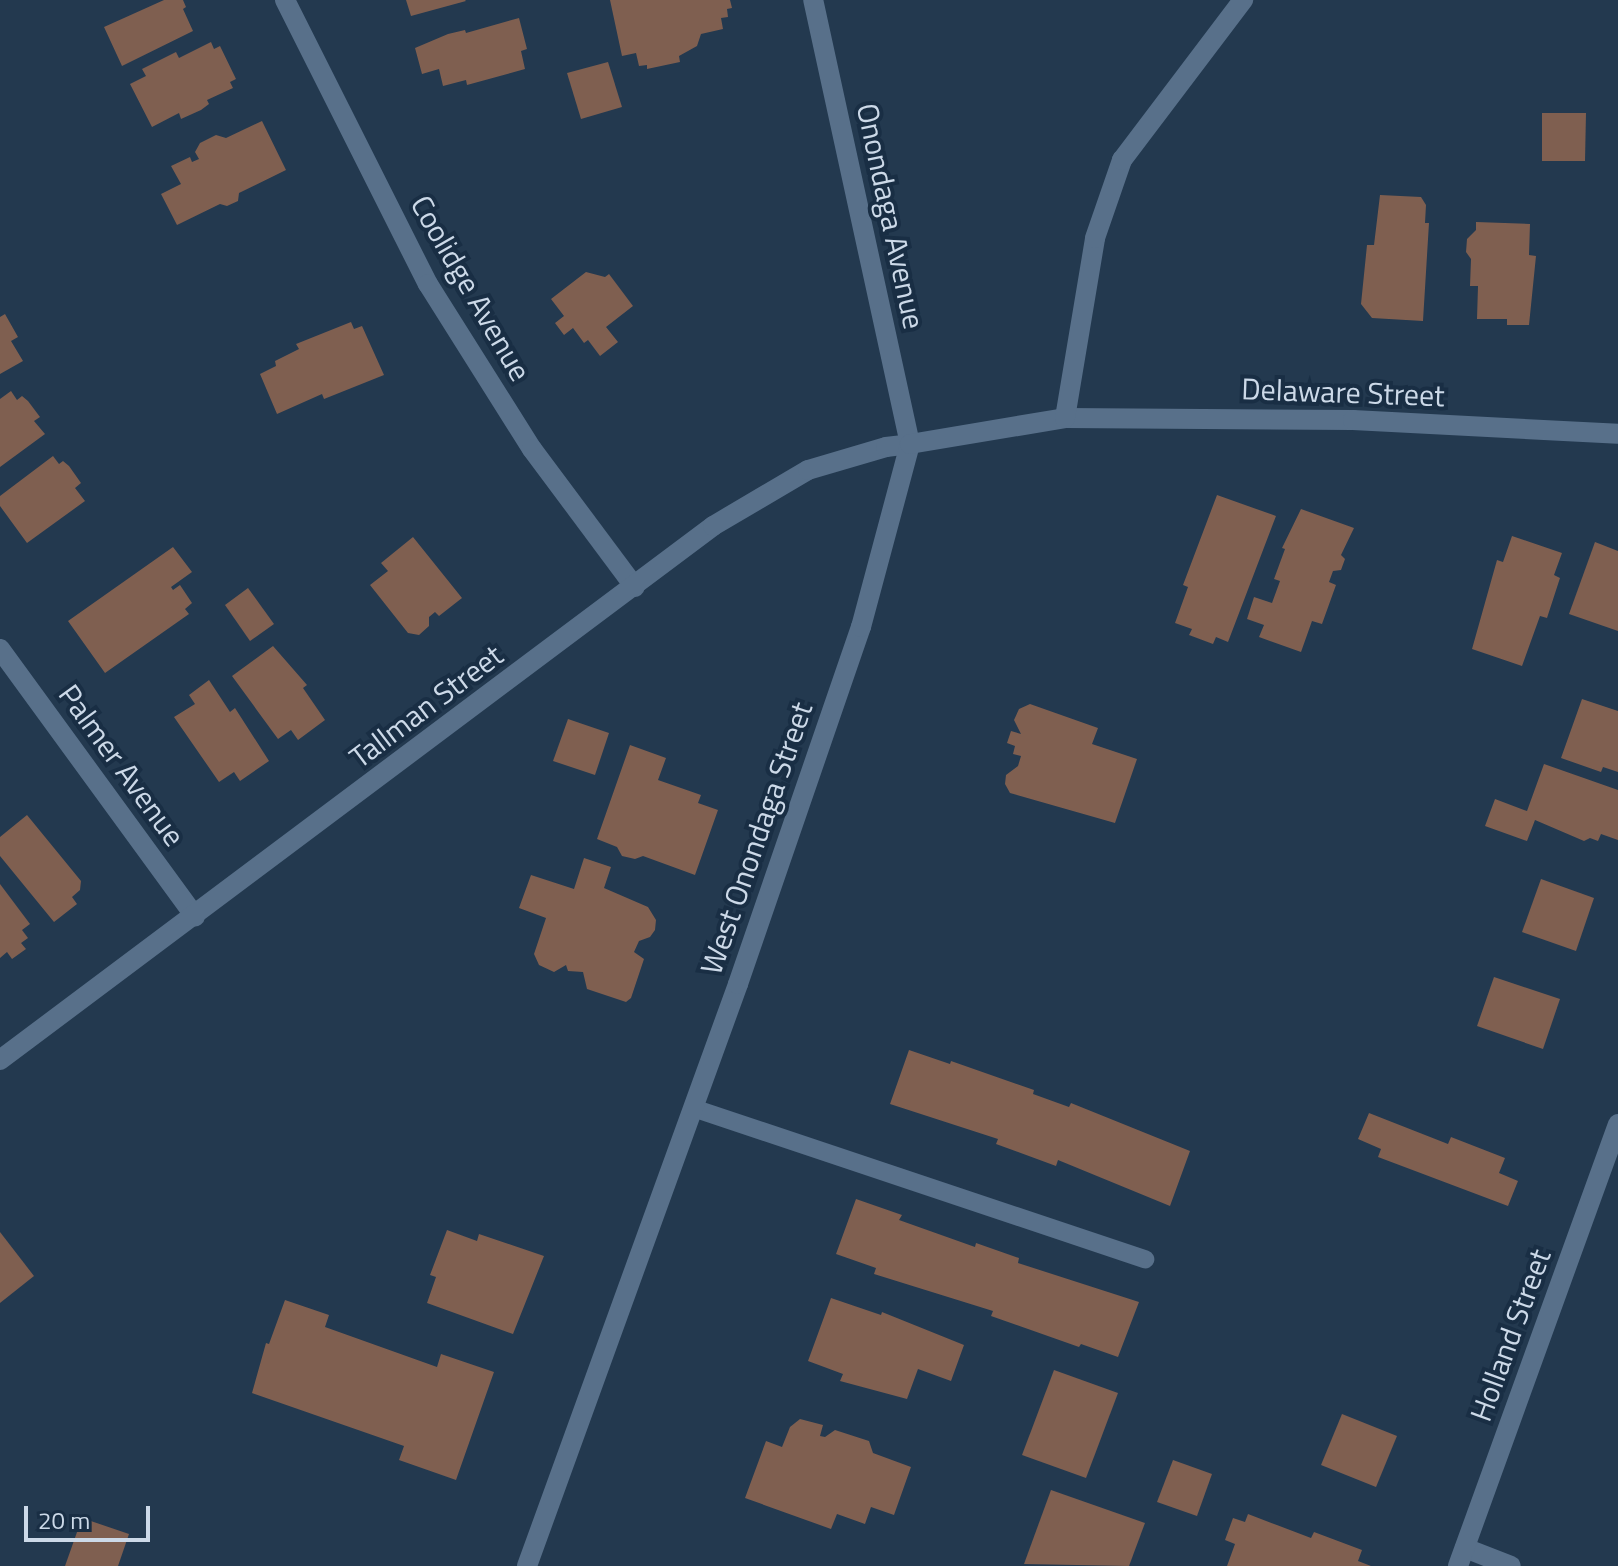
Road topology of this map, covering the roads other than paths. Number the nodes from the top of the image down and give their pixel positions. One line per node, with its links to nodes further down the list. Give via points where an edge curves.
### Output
1 (285, 0): 7 (street, Coolidge Avenue, via 428,284 532,449)
2 (813, 0): 6 (street, Onondaga Avenue)
3 (1243, 0): 4 (street, via 1122,160 1095,238)
4 (1065, 418): 5 (street, Delaware Street, via 1353,420); 6 (street)
5 (1618, 434)
6 (910, 444): 7 (street, Tallman Street, via 808,470 713,526); 11 (street, West Onondaga Street, via 861,627)
7 (635, 587): 9 (street, Tallman Street)
8 (0, 649): 9 (street, Palmer Avenue)
9 (195, 916): 10 (street, Tallman Street)
10 (0, 1060)
11 (693, 1108): 13 (lane); 15 (street, West Onondaga Street)
12 (1618, 1124): 14 (street, Holland Street)
13 (1145, 1259)
14 (1462, 1557): 16 (street)
15 (527, 1566)
16 (1511, 1566)

